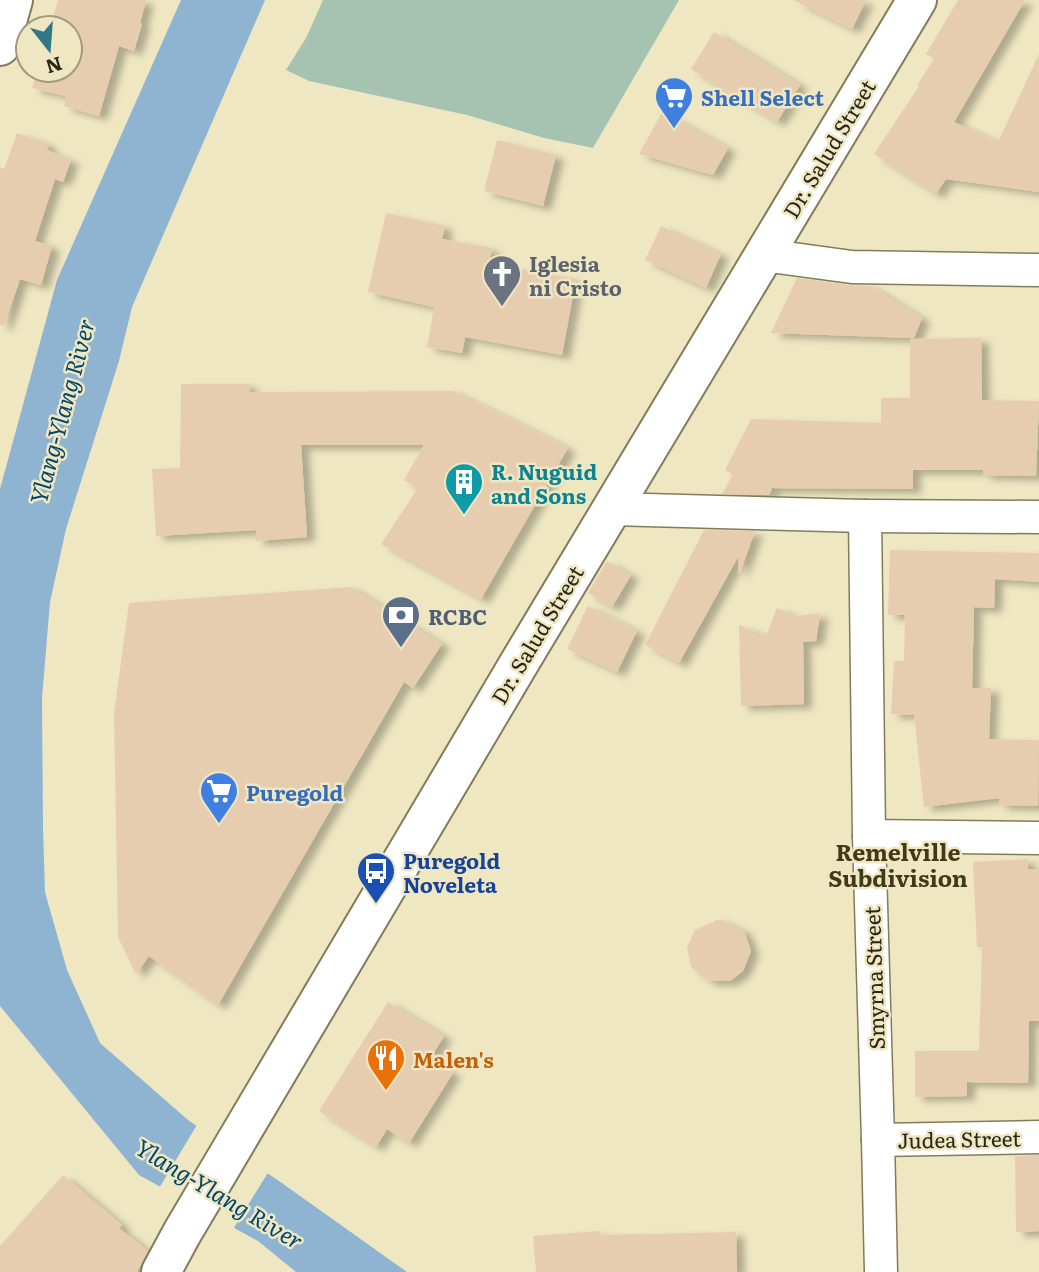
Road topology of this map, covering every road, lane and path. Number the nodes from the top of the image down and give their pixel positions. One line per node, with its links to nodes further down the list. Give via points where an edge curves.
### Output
1 (13, 0): 3 (main road)
2 (917, 0): 4 (main road, Dr. Salud Street)
3 (0, 46)
4 (764, 255): 5 (street, via 852,267); 6 (main road, Dr. Salud Street)
5 (1039, 270)
6 (611, 509): 7 (street); 13 (main road, Dr. Salud Street)
7 (865, 516): 8 (street); 9 (street, Smyrna Street)
8 (1039, 517)
9 (869, 836): 10 (street); 12 (street, Smyrna Street)
10 (1039, 838)
11 (1039, 1137): 12 (street, Judea Street)
12 (878, 1140): 14 (street, Smyrna Street)
13 (161, 1272)
14 (881, 1272)

